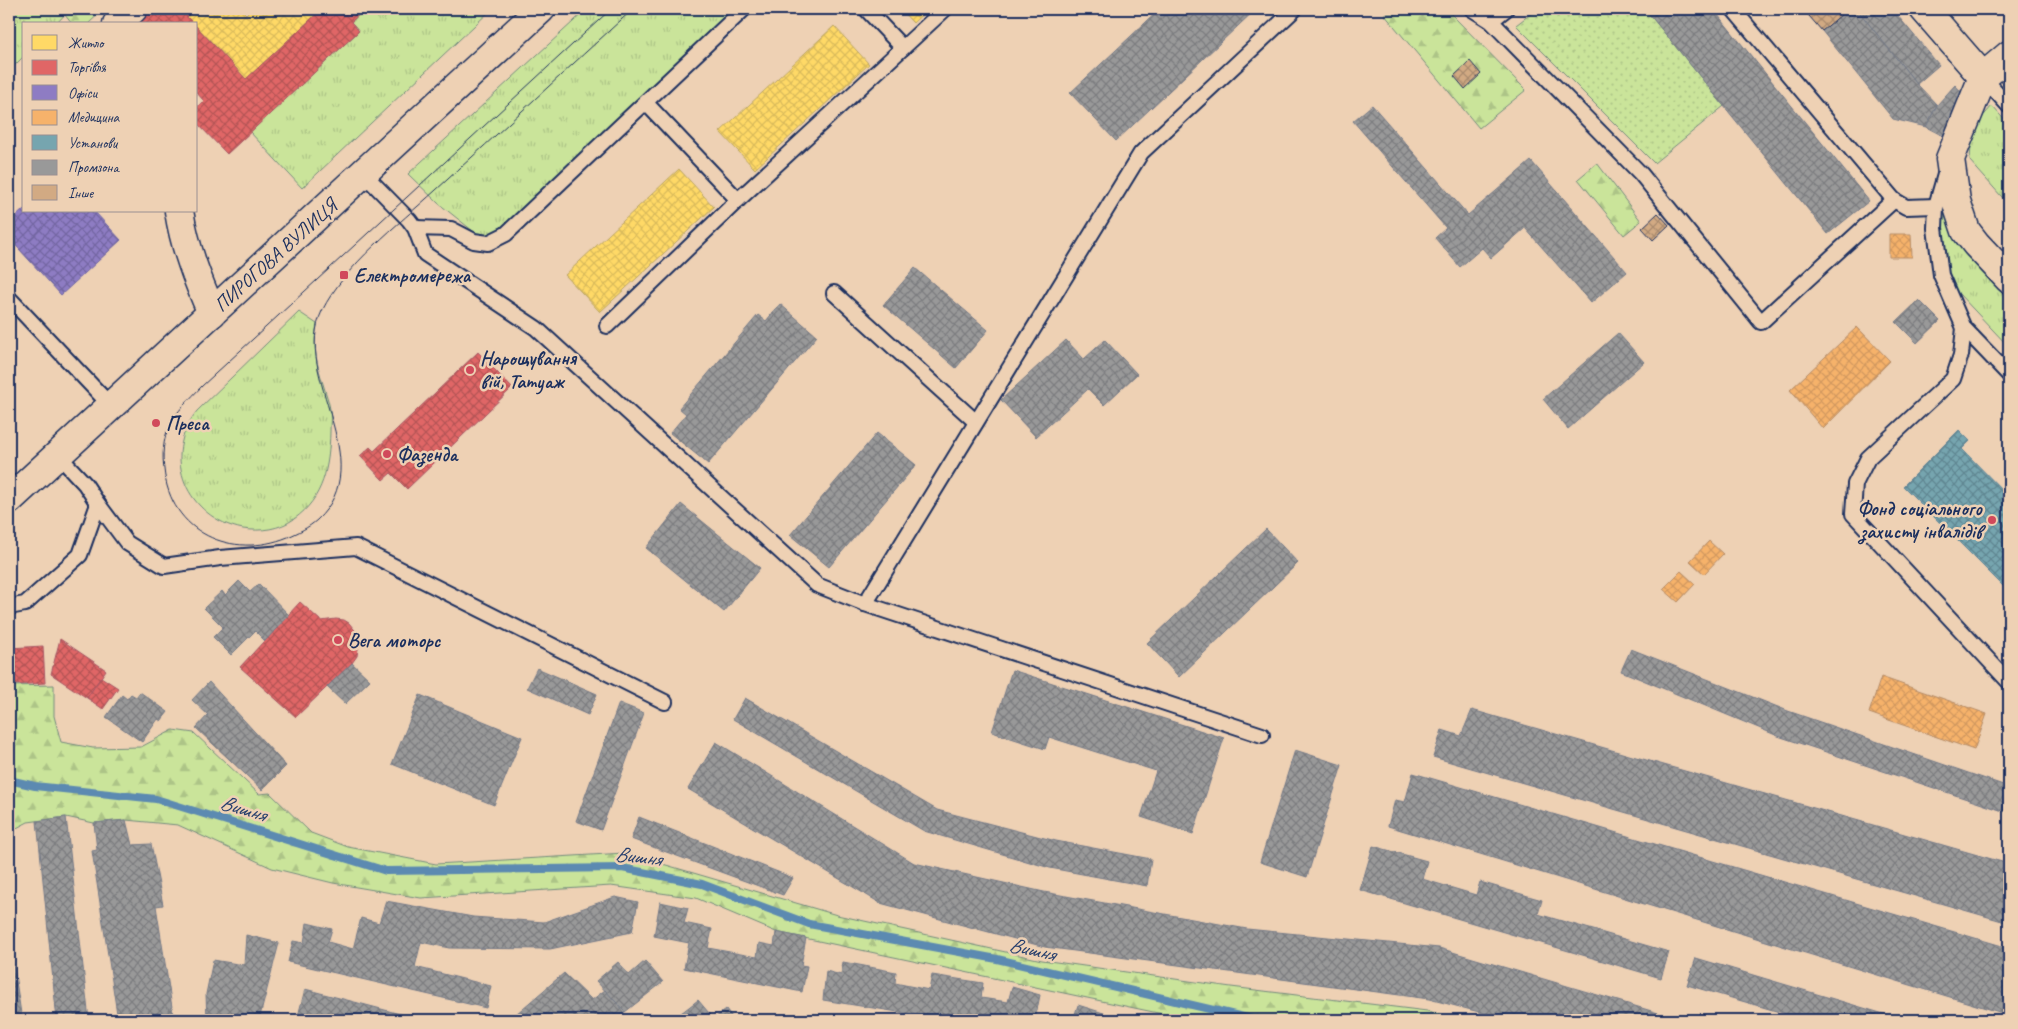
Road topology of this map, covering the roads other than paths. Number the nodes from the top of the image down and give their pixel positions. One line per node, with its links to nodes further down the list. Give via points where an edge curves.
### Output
1 (133, 9): 12 (main road)
2 (541, 9): 19 (main road, ПИРОГОВА ВУЛИЦЯ)
3 (744, 9): 16 (lane)
4 (866, 9): 13 (lane)
5 (945, 9): 13 (lane)
6 (1472, 9): 11 (lane)
7 (1506, 9): 11 (lane)
8 (1733, 9): 21 (lane)
9 (1924, 9): 15 (main road)
10 (1294, 10): 33 (lane, via 1141,154)
11 (1490, 21): 21 (lane, via 1641,174 1761,322)
12 (119, 22)
13 (904, 48): 20 (lane)
14 (2009, 55): 15 (main road)
15 (1983, 77): 17 (lane); 18 (main road)
16 (646, 103): 20 (lane); 24 (lane, via 506,234 488,243 474,241 451,229)
17 (2009, 106)
18 (1950, 159): 22 (lane); 25 (main road, via 1956,201 1966,231)
19 (364, 174): 24 (lane); 28 (main road, ПИРОГОВА ВУЛИЦЯ)
20 (738, 200): 29 (lane)
21 (1894, 200): 22 (lane, via 1906,207)
22 (1936, 206): 30 (lane, via 1941,276)
23 (179, 212): 28 (main road, via 194,272)
24 (415, 228): 37 (lane, via 425,254 536,328 817,585)
25 (2009, 279)
26 (834, 294): 33 (lane)
27 (9, 298): 32 (lane)
28 (212, 313): 32 (main road, ПИРОГОВА ВУЛИЦЯ)
29 (607, 326)
30 (1964, 328): 31 (lane); 39 (lane, via 1962,355 1953,379 1868,458 1854,484 1852,514)
31 (2009, 375)
32 (111, 406): 34 (main road, ПИРОГОВА ВУЛИЦЯ)
33 (976, 422): 37 (lane)
34 (58, 455): 35 (main road, ПИРОГОВА ВУЛИЦЯ); 36 (lane, via 85,484)
35 (9, 500)
36 (98, 504): 38 (lane, via 80,555 25,604); 40 (lane, via 127,543 164,566 356,547)
37 (866, 604): 41 (lane)
38 (9, 607)
39 (2009, 682)
40 (665, 702)
41 (1262, 734)

